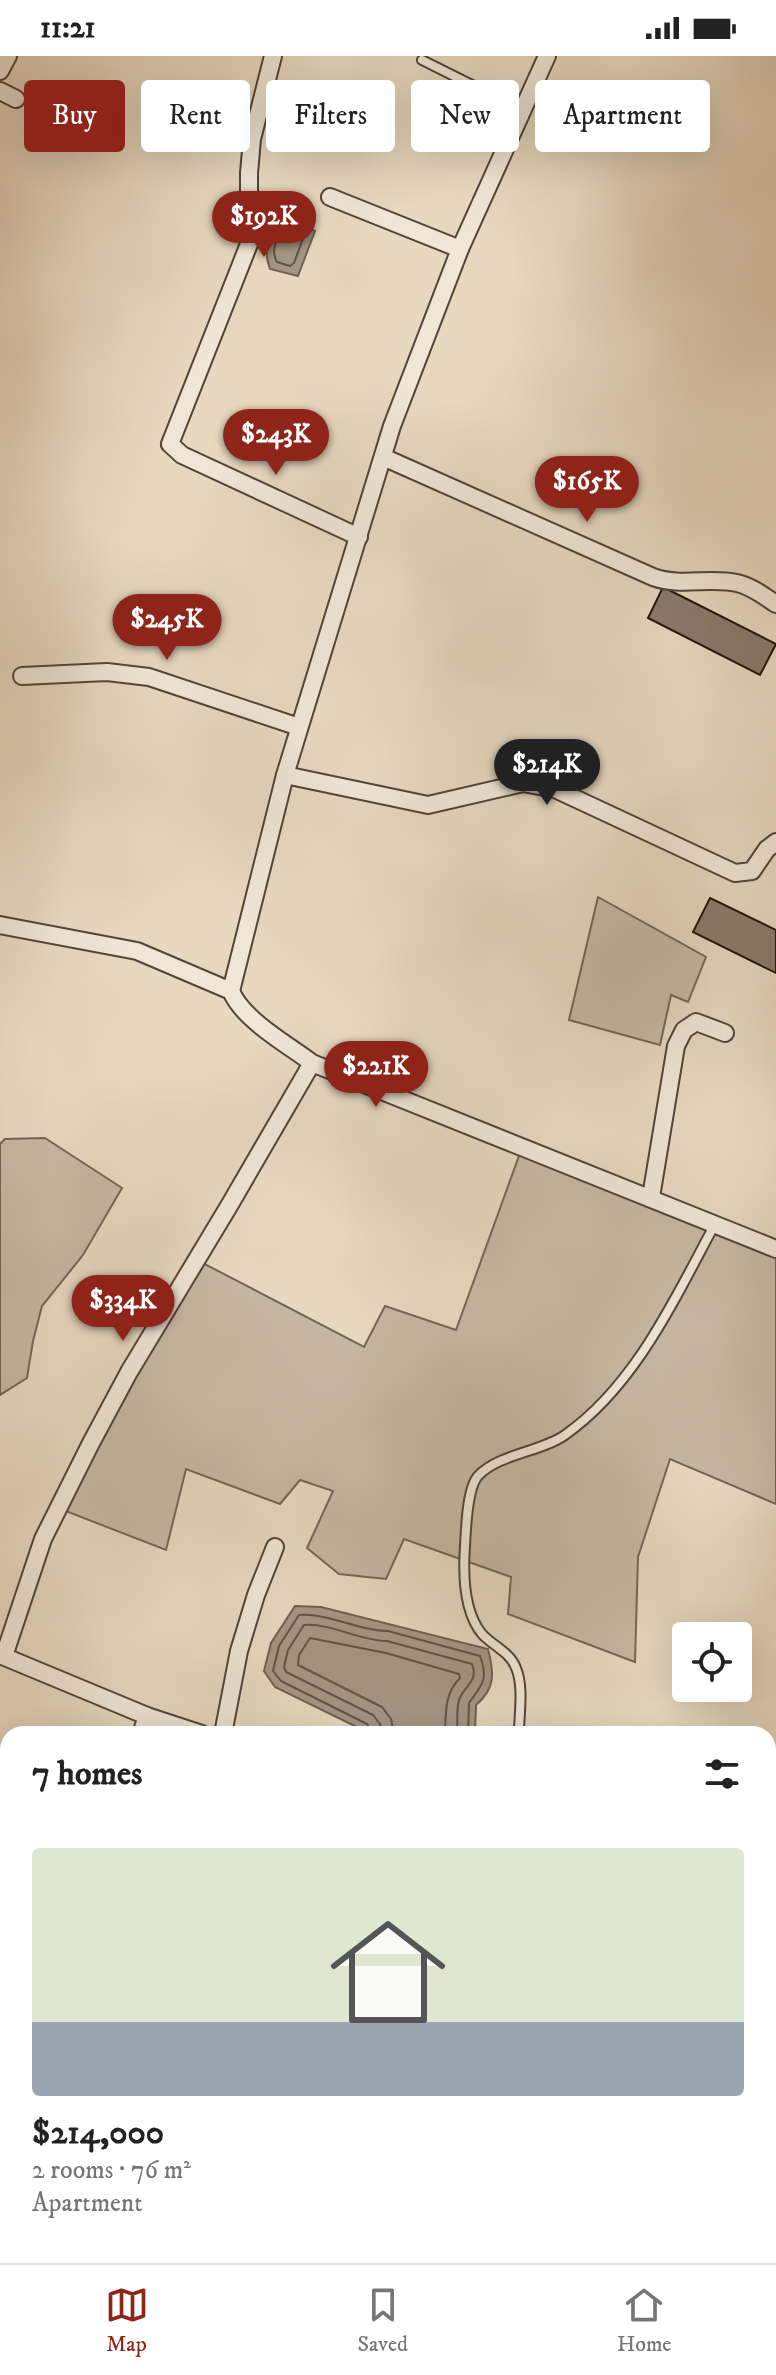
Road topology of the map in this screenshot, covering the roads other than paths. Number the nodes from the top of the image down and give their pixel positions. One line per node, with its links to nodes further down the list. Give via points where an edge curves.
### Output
1 (8, 56): 5 (street)
2 (273, 56): 12 (street, via 252,139 249,244 170,444 182,455)
3 (547, 56): 8 (street)
4 (422, 60): 8 (lane)
5 (0, 71)
6 (0, 91): 7 (street)
7 (16, 99)
8 (522, 110): 10 (street)
9 (330, 197): 10 (street)
10 (460, 249): 11 (street)
11 (383, 457): 12 (street); 13 (street, via 653,577 737,583)
12 (359, 537): 15 (street)
13 (776, 604)
14 (22, 676): 15 (street, via 107,672 149,677)
15 (299, 727): 16 (street)
16 (285, 775): 17 (street, via 428,805 508,785 539,784 735,873 756,868); 19 (street)
17 (776, 842)
18 (0, 925): 19 (street, via 137,951)
19 (231, 991): 21 (street, via 251,1017)
20 (725, 1033): 22 (street, via 696,1022 684,1030 676,1046)
21 (312, 1063): 22 (street); 26 (street, via 91,1443 43,1539)
22 (651, 1197): 23 (street)
23 (715, 1224): 24 (street); 31 (lane, via 660,1325 592,1414 562,1437 486,1468 475,1479 465,1548 467,1599 472,1619 516,1667)
24 (776, 1249)
25 (275, 1547): 30 (street, via 239,1651)
26 (2, 1656): 27 (street)
27 (147, 1716): 28 (street); 29 (street)
28 (144, 1726)
29 (178, 1726)
30 (225, 1726)
31 (519, 1726)

